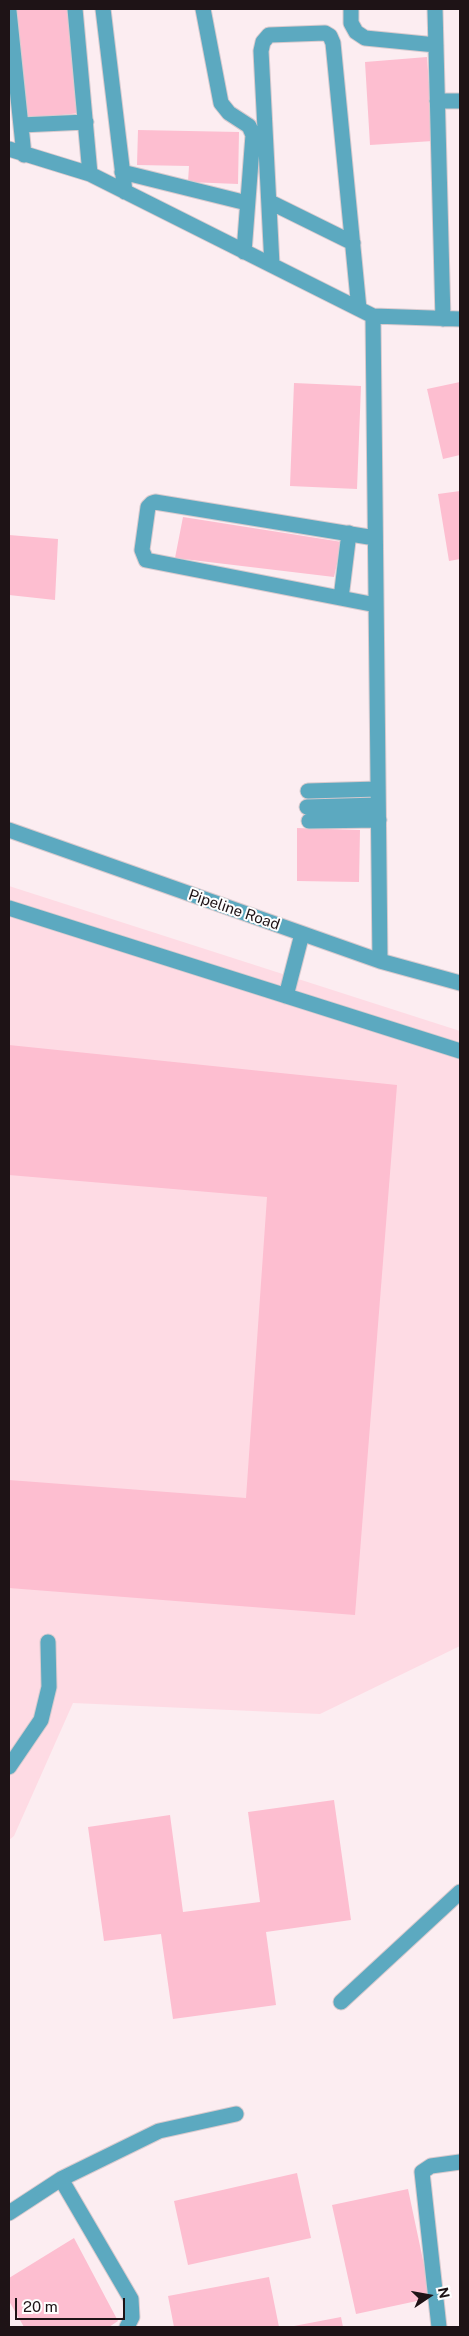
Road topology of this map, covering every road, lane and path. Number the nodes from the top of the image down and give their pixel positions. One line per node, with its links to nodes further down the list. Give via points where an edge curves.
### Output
1 (75, 9): 10 (street)
2 (103, 9): 14 (street)
3 (204, 9): 18 (street, via 221,104 249,126 253,135)
4 (351, 9): 7 (street, via 351,23 365,38)
5 (435, 9): 7 (street)
6 (9, 11): 11 (street)
7 (436, 45): 8 (street)
8 (437, 101): 9 (street); 23 (street)
9 (460, 101)
10 (86, 122): 11 (street); 15 (street)
11 (21, 125): 13 (street)
12 (9, 149): 13 (street)
13 (24, 155): 15 (street)
14 (122, 172): 16 (street); 18 (street)
15 (90, 174): 16 (street)
16 (125, 192): 20 (street)
17 (270, 202): 19 (street); 19 (street, via 261,51 270,36 325,33 332,43); 21 (street)
18 (247, 203): 20 (street)
19 (353, 244): 22 (street)
20 (244, 252): 21 (street)
21 (272, 265): 22 (street)
22 (366, 313): 23 (street); 26 (street)
23 (443, 319): 24 (street)
24 (460, 319)
25 (349, 533): 26 (street); 27 (street); 27 (street, via 152,503 148,507 142,550 146,560)
26 (375, 538): 28 (street)
27 (341, 598): 28 (street)
28 (376, 605): 29 (street)
29 (378, 789): 30 (street); 31 (street)
30 (308, 791)
31 (378, 813): 32 (street); 36 (street)
32 (308, 814)
33 (9, 830): 35 (street, Pipeline Road)
34 (9, 908): 38 (street)
35 (302, 934): 36 (street, Pipeline Road); 38 (street)
36 (380, 961): 37 (street, Pipeline Road)
37 (460, 983)
38 (286, 996): 39 (street)
39 (460, 1051)
40 (48, 1642): 41 (street, via 49,1687 41,1720)
41 (9, 1767)
42 (460, 1892): 43 (street)
43 (341, 2002)
44 (236, 2114): 46 (street, via 159,2131)
45 (460, 2162): 49 (street, via 431,2166 422,2172)
46 (61, 2179): 47 (street); 48 (street, via 131,2299 132,2317)
47 (9, 2213)
48 (127, 2327)
49 (439, 2327)

